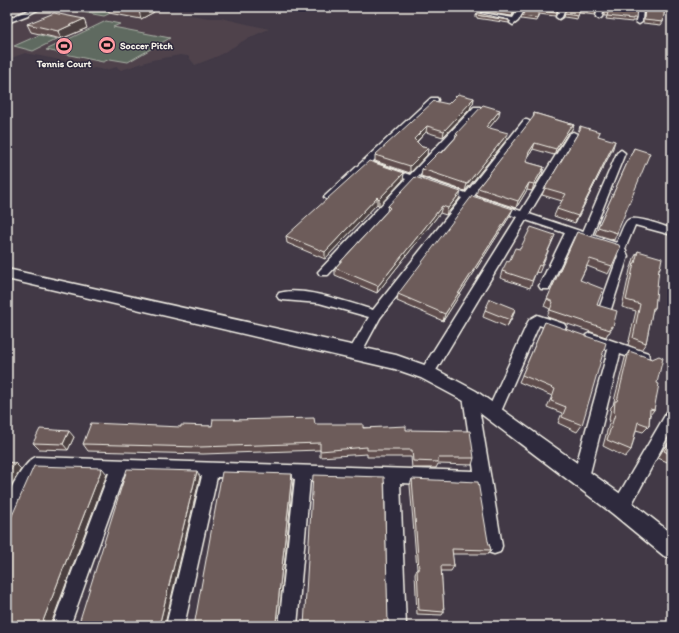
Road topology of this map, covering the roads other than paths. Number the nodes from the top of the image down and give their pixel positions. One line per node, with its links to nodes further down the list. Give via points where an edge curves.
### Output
1 (40, 7): 10 (street)
2 (523, 7): 7 (street, via 515,22)
3 (563, 7): 8 (street)
4 (601, 7): 9 (street)
5 (621, 7): 6 (street)
6 (640, 8): 11 (street)
7 (482, 15)
8 (559, 17)
9 (599, 18)
10 (7, 21)
11 (639, 22)
12 (434, 100): 17 (street)
13 (477, 109): 18 (street)
14 (527, 122): 19 (street)
15 (573, 134): 21 (street)
16 (620, 153): 24 (street)
17 (366, 163): 18 (street); 20 (street)
18 (411, 179): 19 (street); 26 (street)
19 (468, 197): 21 (street); 31 (street)
20 (320, 206)
21 (524, 216): 22 (street); 35 (street)
22 (571, 231): 24 (street); 28 (street)
23 (672, 232): 25 (street, via 631,222)
24 (586, 236): 25 (street)
25 (620, 249): 30 (street, via 623,256)
26 (324, 272)
27 (7, 274): 33 (main road)
28 (545, 286)
29 (283, 296): 31 (street, via 327,300)
30 (604, 309)
31 (376, 315): 33 (street)
32 (615, 348): 34 (street); 37 (street, via 537,320); 43 (street)
33 (354, 353): 35 (main road, via 396,362)
34 (647, 359)
35 (427, 373): 36 (main road)
36 (470, 396): 37 (main road); 44 (street)
37 (494, 412): 43 (main road)
38 (672, 416): 45 (street)
39 (119, 467): 40 (street); 46 (street, via 36,464 28,473); 49 (street)
40 (211, 470): 41 (street); 50 (street)
41 (302, 472): 42 (street); 51 (street)
42 (392, 475): 44 (street); 52 (street)
43 (581, 477): 45 (main road)
44 (483, 480): 47 (street)
45 (621, 507): 48 (main road)
46 (7, 518)
47 (494, 546)
48 (672, 548)
49 (61, 626)
50 (175, 626)
51 (288, 626)
52 (397, 626)

